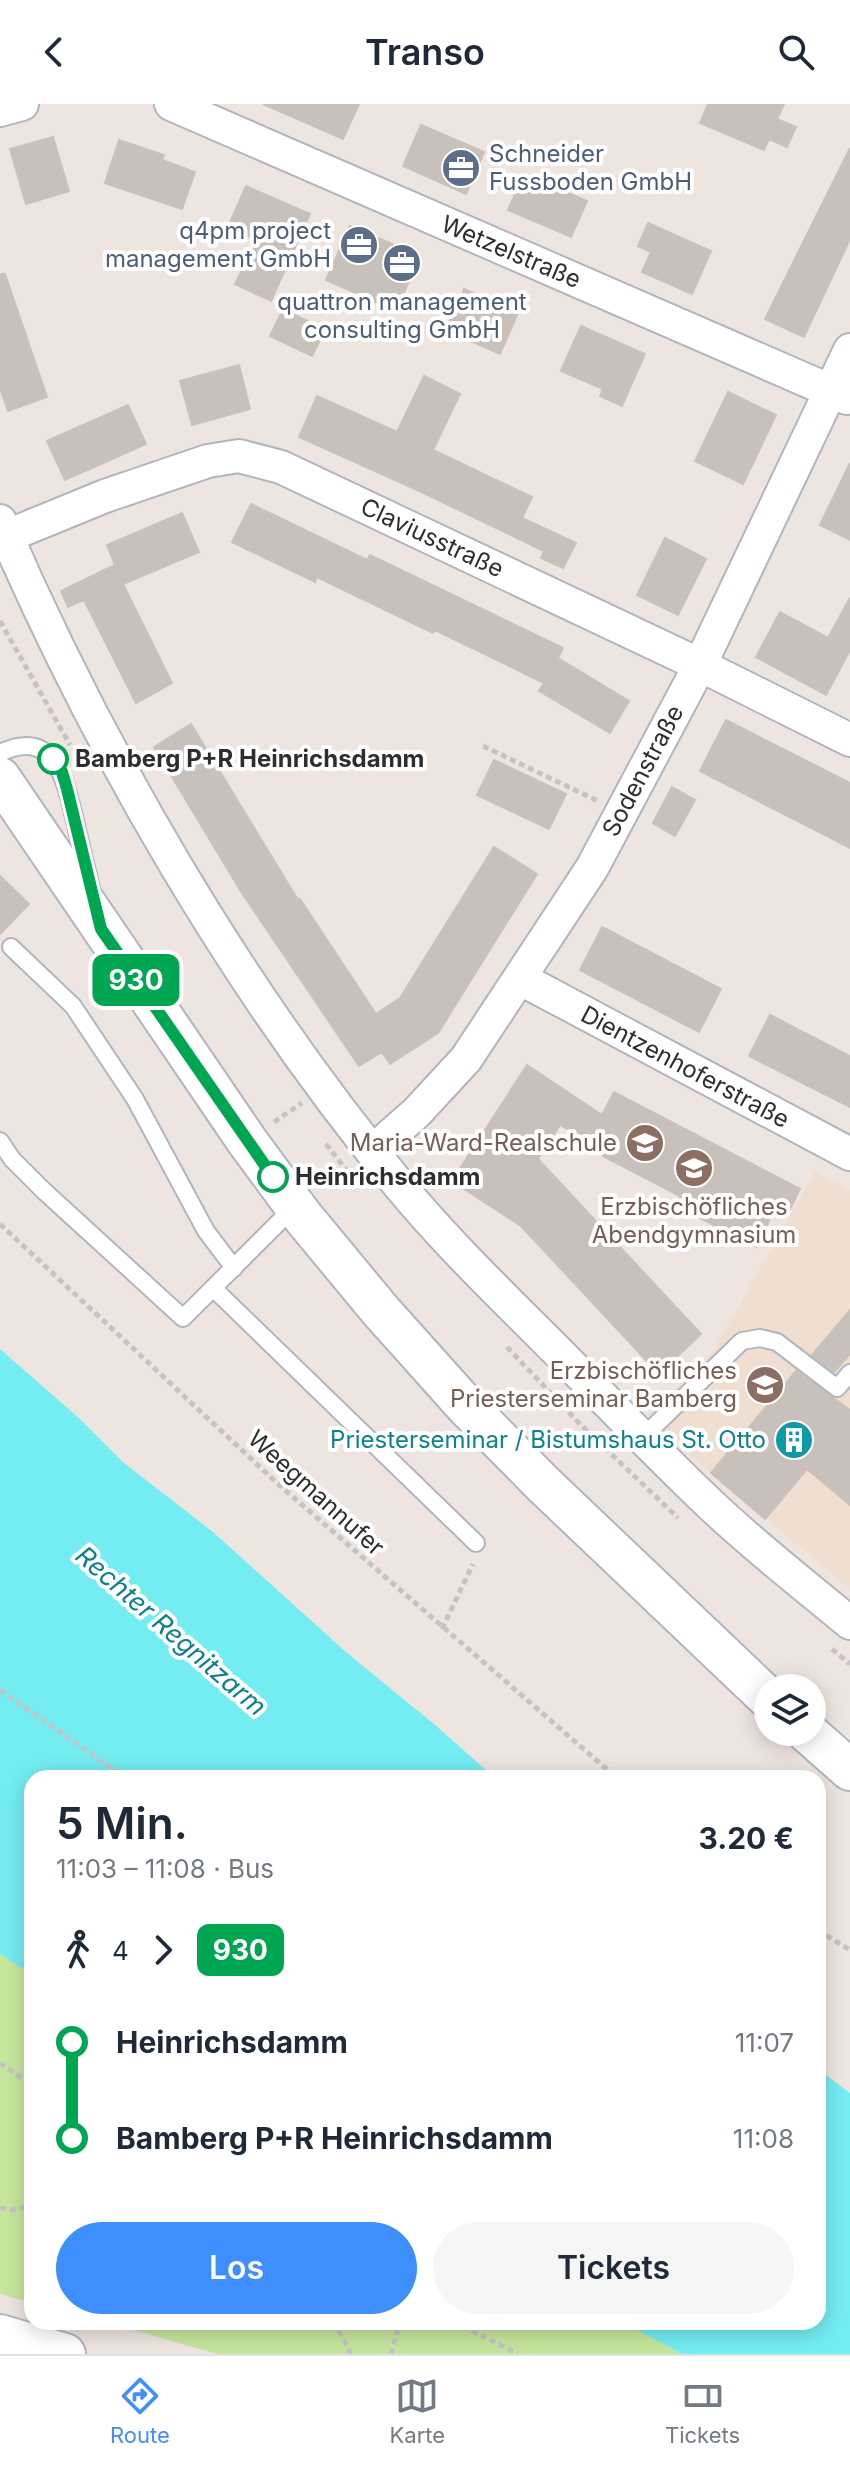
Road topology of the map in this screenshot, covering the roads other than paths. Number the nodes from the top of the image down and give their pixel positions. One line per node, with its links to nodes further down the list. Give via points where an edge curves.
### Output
1 (22, 104): 3 (street)
2 (171, 104): 5 (street, Wetzelstraße)
3 (0, 110)
4 (850, 350): 5 (street, Sodenstraße)
5 (840, 395): 7 (street, Sodenstraße)
6 (2, 532): 7 (street, Claviusstraße, via 192,464 239,456 257,459); 15 (street, via 163,841 246,976)
7 (700, 665): 8 (street, Claviusstraße); 13 (street, Sodenstraße, via 592,868)
8 (850, 740)
9 (0, 753): 11 (lane, via 14,746 39,748 62,772)
10 (0, 778): 11 (street)
11 (101, 929): 17 (street)
12 (11, 947): 18 (lane, via 73,1006 135,1099 206,1231)
13 (521, 979): 15 (street, Sodenstraße, via 466,1059); 16 (street, Dientzenhoferstraße)
14 (0, 1141): 19 (lane, via 44,1191 183,1318)
15 (373, 1151): 21 (street, via 488,1282)
16 (850, 1154)
17 (295, 1206): 18 (lane); 24 (street, via 465,1405)
18 (234, 1268): 19 (lane)
19 (213, 1288): 22 (lane)
20 (850, 1373): 21 (lane, via 837,1388 777,1342 742,1341)
21 (643, 1437): 23 (street, via 712,1506)
22 (476, 1543)
23 (850, 1623)
24 (754, 1685)
25 (823, 1746): 26 (street)
26 (850, 1770)
27 (0, 2335): 28 (street)
28 (65, 2354)

